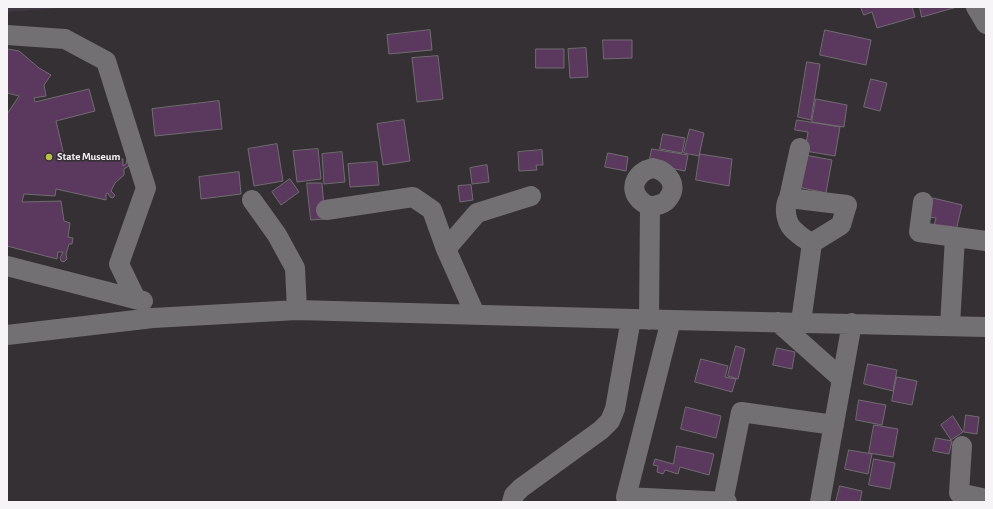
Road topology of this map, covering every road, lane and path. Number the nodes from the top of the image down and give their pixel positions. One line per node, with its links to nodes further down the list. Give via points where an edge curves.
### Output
1 (976, 7): 2 (street)
2 (986, 24)
3 (7, 35): 16 (street, via 65,39 106,61 146,188 120,264)
4 (800, 148): 6 (street)
5 (531, 196): 14 (street, via 477,213)
6 (789, 198): 13 (street, via 786,203 787,218 794,232); 13 (street, via 847,205 841,225)
7 (252, 200): 17 (street, via 277,235 295,268)
8 (923, 202): 11 (street, via 919,232)
9 (650, 207): 20 (street)
10 (326, 210): 14 (street, via 413,197 432,210)
11 (955, 237): 12 (street); 25 (street)
12 (986, 242)
13 (812, 243): 23 (street)
14 (446, 249): 18 (street)
15 (7, 266): 16 (street)
16 (136, 299): 19 (street, via 146,302)
17 (297, 310): 18 (street); 19 (street)
18 (475, 314): 20 (street)
19 (153, 318): 27 (street)
20 (640, 319): 21 (street); 32 (street, via 610,421 521,488 514,495)
21 (671, 320): 22 (street); 33 (street, via 626,497)
22 (778, 322): 23 (street); 28 (street)
23 (801, 322): 24 (street)
24 (852, 324): 25 (street); 28 (street)
25 (950, 326): 26 (street)
26 (986, 327)
27 (7, 335)
28 (842, 379): 29 (street)
29 (834, 426): 33 (street, via 741,412); 35 (street)
30 (962, 446): 31 (street, via 959,493)
31 (986, 500)
32 (512, 502)
33 (723, 502): 34 (street)
34 (727, 502)
35 (820, 502)

